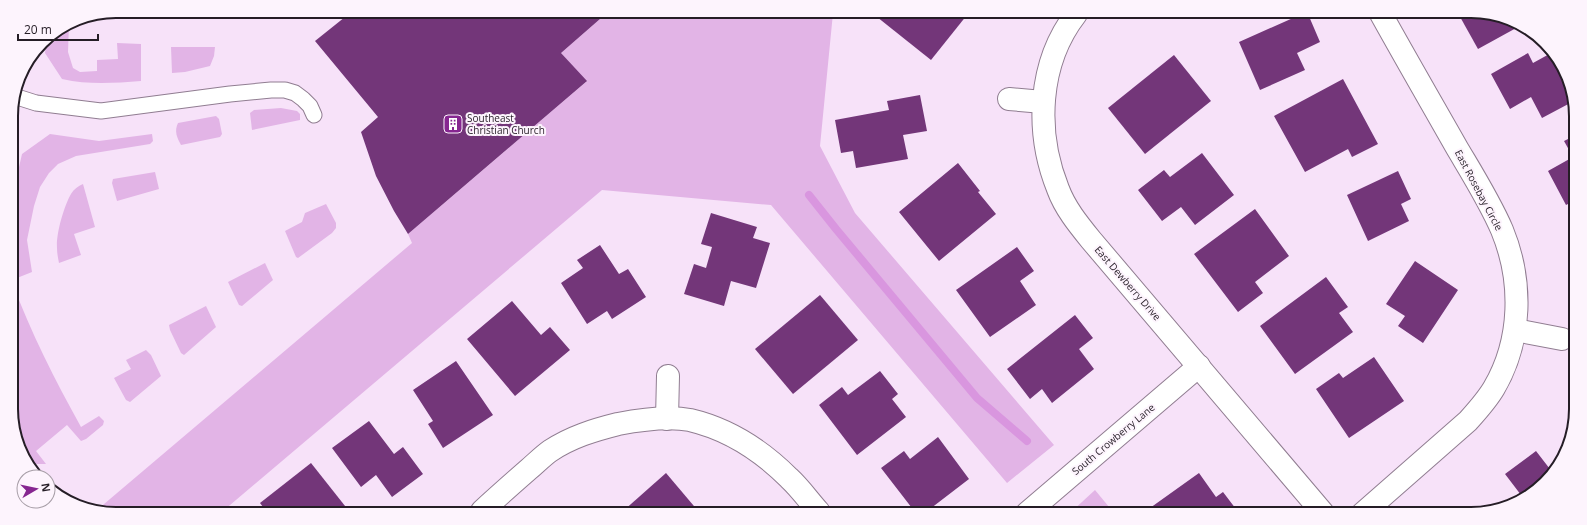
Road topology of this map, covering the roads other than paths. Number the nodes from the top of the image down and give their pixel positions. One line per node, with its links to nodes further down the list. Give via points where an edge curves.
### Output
1 (1073, 18): 5 (street, East Dewberry Drive, via 1054,53)
2 (1383, 18): 7 (street, East Rosebay Circle, via 1502,231 1512,260 1517,289)
3 (20, 98): 6 (lane, via 36,103 101,111 230,94 285,90 303,99)
4 (1009, 98): 5 (street)
5 (1043, 102): 9 (street, East Dewberry Drive, via 1048,158 1058,190 1072,216)
6 (314, 115)
7 (1514, 330): 8 (street); 16 (street, East Rosebay Circle, via 1510,350 1494,387 1468,421)
8 (1562, 339)
9 (1199, 366): 14 (street, South Crowberry Lane); 15 (street, East Dewberry Drive)
10 (668, 376): 11 (street)
11 (668, 419): 12 (street, via 602,428 567,441 549,452); 13 (street, via 689,420 710,426 749,445 789,477)
12 (487, 507)
13 (815, 507)
14 (1034, 507)
15 (1318, 507)
16 (1370, 507)

